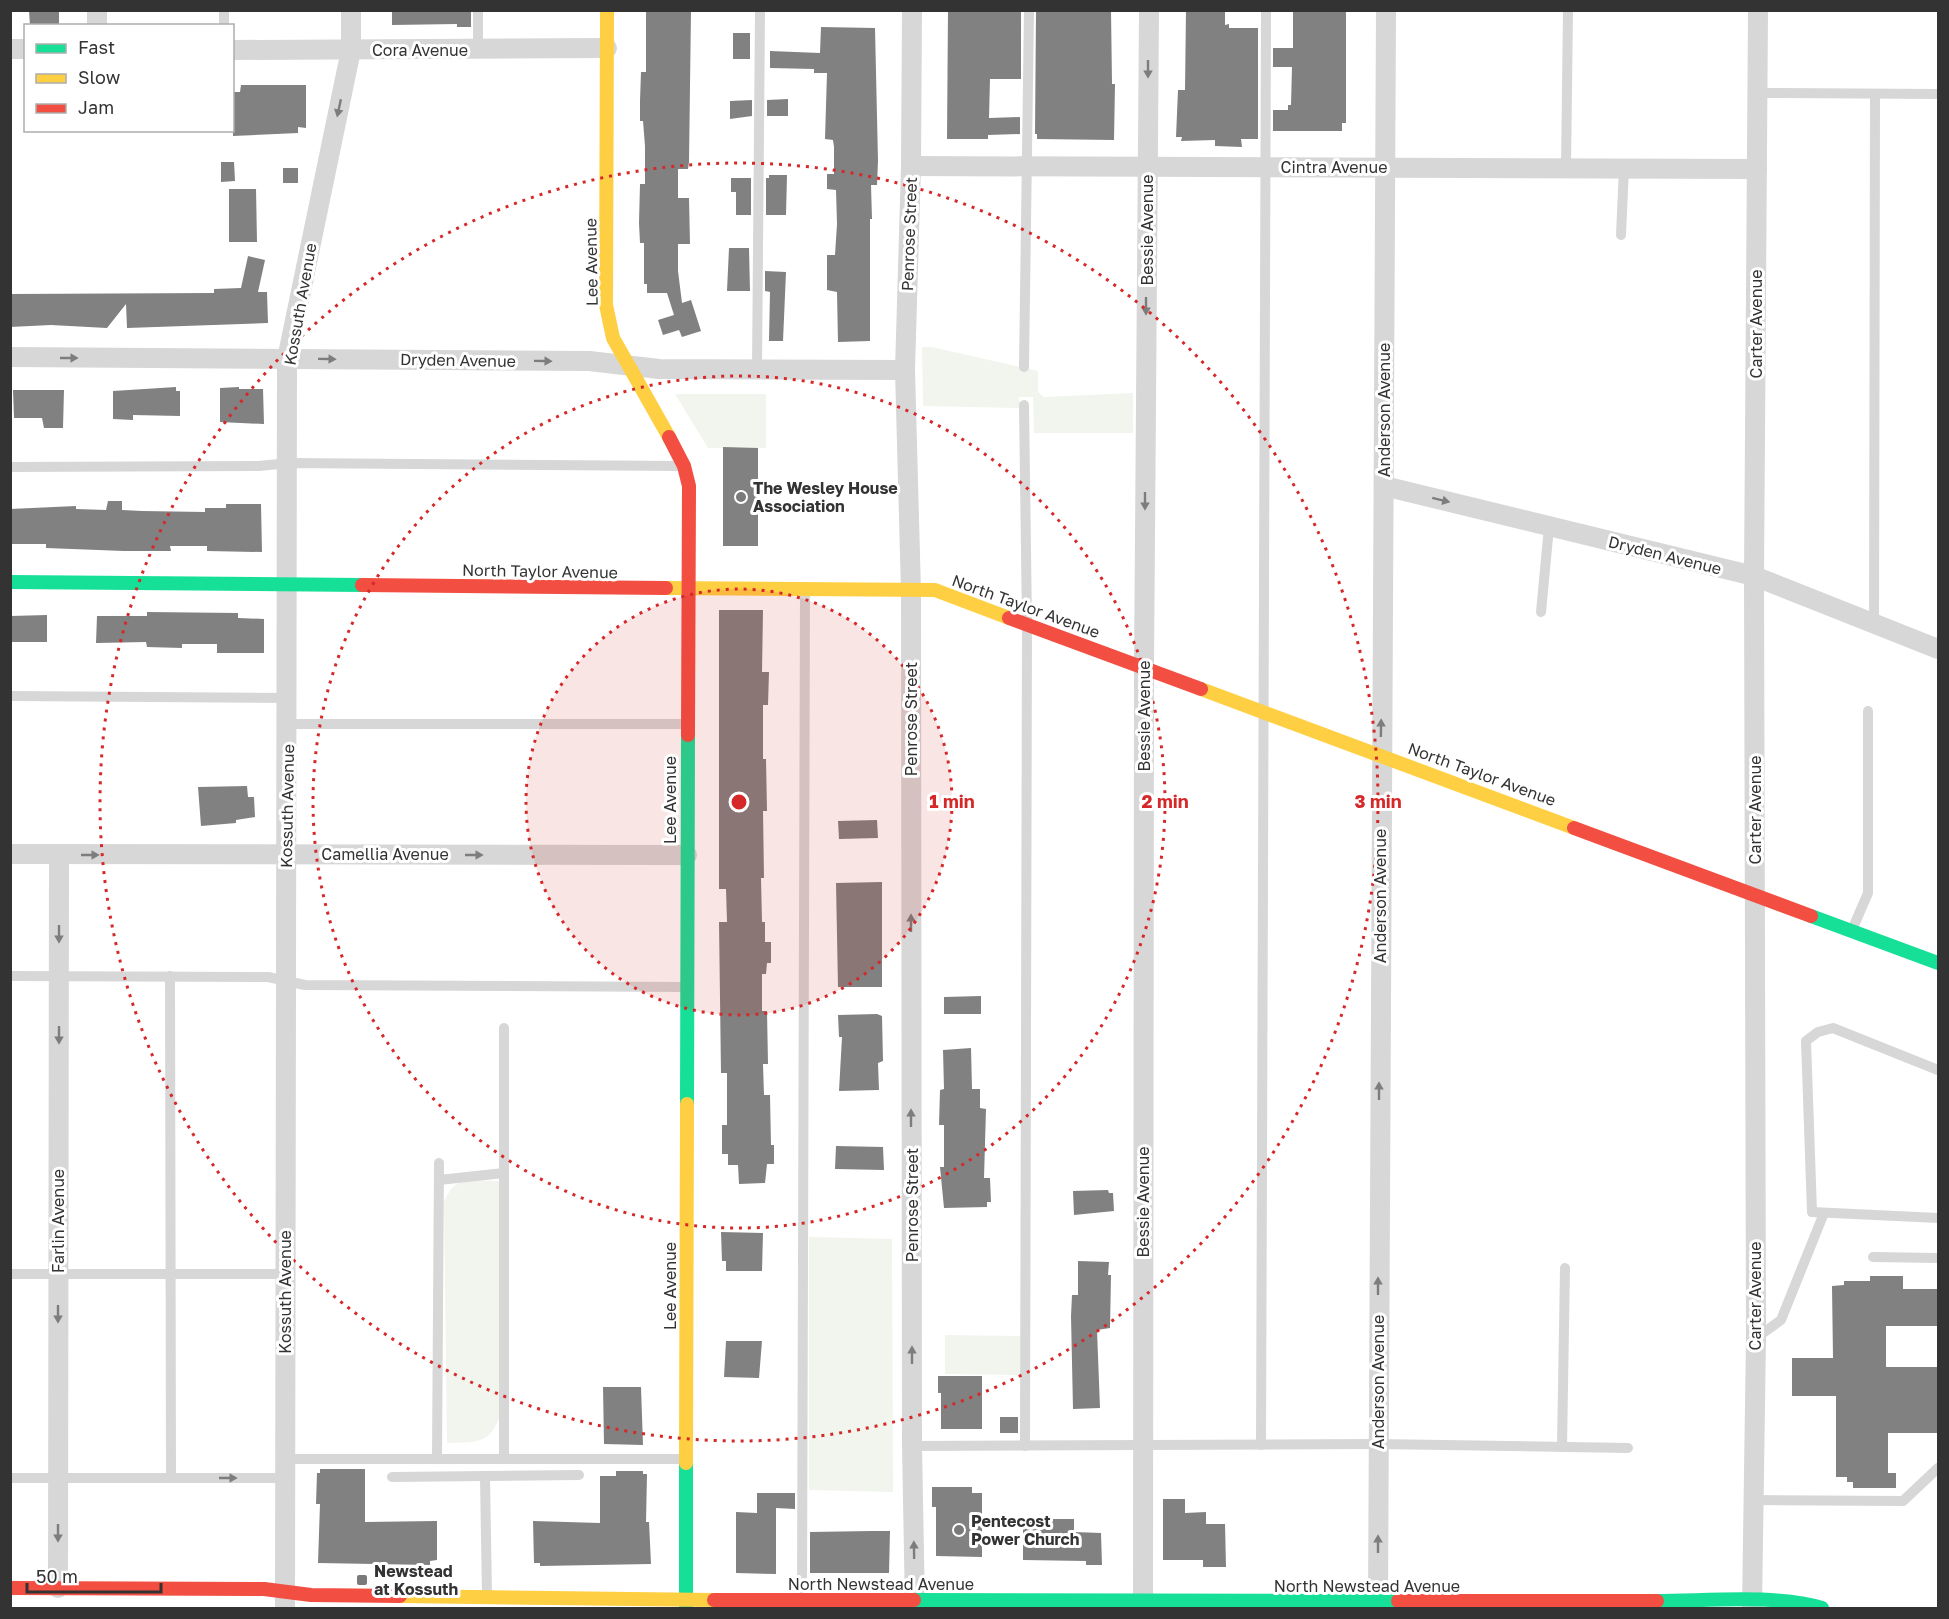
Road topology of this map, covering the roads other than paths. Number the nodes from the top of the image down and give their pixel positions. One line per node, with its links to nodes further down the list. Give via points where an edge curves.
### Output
1 (351, 10): 15 (street, Kossuth Avenue)
2 (478, 10): 13 (lane)
3 (607, 10): 12 (street, Lee Avenue)
4 (760, 10): 32 (lane)
5 (912, 10): 19 (street, Penrose Street)
6 (1029, 10): 20 (lane)
7 (1149, 10): 23 (street, Bessie Avenue, one-way to 23)
8 (1266, 10): 21 (lane)
9 (1386, 10): 22 (street, Anderson Avenue)
10 (1568, 10): 24 (lane)
11 (1758, 10): 16 (street, Carter Avenue)
12 (607, 48): 13 (street, Cora Avenue); 30 (street, Lee Avenue, via 606,305 613,338)
13 (478, 49): 15 (street, Cora Avenue)
14 (234, 50): 15 (street, Cora Avenue)
15 (351, 50): 29 (street, Kossuth Avenue, one-way to 29)
16 (1758, 93): 17 (lane); 26 (street, Carter Avenue)
17 (1875, 94): 18 (lane); 48 (lane)
18 (1938, 94)
19 (911, 166): 20 (street, Cintra Avenue); 33 (street, Penrose Street)
20 (1028, 167): 23 (street, Cintra Avenue); 31 (lane)
21 (1265, 167): 22 (street, Cintra Avenue); 23 (street, Cintra Avenue); 53 (lane)
22 (1385, 167): 24 (street, Cintra Avenue); 38 (street, Anderson Avenue)
23 (1147, 168): 50 (street, Bessie Avenue, one-way to 50)
24 (1566, 168): 25 (street, Cintra Avenue)
25 (1624, 168): 26 (street, Cintra Avenue); 27 (lane)
26 (1757, 169): 40 (street, Carter Avenue)
27 (1622, 235)
28 (10, 357): 29 (street, Dryden Avenue, one-way to 29)
29 (287, 359): 30 (street, Dryden Avenue, one-way to 30, via 589,361); 35 (street, Kossuth Avenue)
30 (627, 365): 32 (street, Dryden Avenue); 36 (street, Lee Avenue)
31 (1024, 367)
32 (757, 370): 33 (street, Dryden Avenue)
33 (905, 370): 43 (street, Penrose Street)
34 (1024, 405): 47 (lane)
35 (288, 463): 36 (lane); 37 (lane); 42 (street, Kossuth Avenue)
36 (684, 466): 45 (street, Lee Avenue, via 689,486)
37 (10, 467)
38 (1384, 486): 39 (street, Dryden Avenue, one-way to 39); 57 (street, Anderson Avenue, one-way to 38)
39 (1550, 526): 40 (street, Dryden Avenue); 46 (lane)
40 (1754, 576): 48 (street, Dryden Avenue); 62 (street, Carter Avenue)
41 (10, 582): 42 (street, North Taylor Avenue)
42 (289, 583): 45 (street, North Taylor Avenue); 52 (street, Kossuth Avenue)
43 (910, 588): 44 (street, North Taylor Avenue); 47 (street, North Taylor Avenue, via 935,590); 87 (street, Penrose Street, one-way to 43)
44 (805, 589): 45 (street, North Taylor Avenue); 112 (lane)
45 (687, 590): 56 (street, Lee Avenue)
46 (1541, 612)
47 (1027, 623): 50 (street, North Taylor Avenue); 88 (lane)
48 (1874, 625): 49 (street, Dryden Avenue)
49 (1938, 650)
50 (1144, 667): 53 (street, North Taylor Avenue); 89 (street, Bessie Avenue)
51 (10, 696): 52 (lane)
52 (288, 698): 55 (street, Kossuth Avenue)
53 (1265, 711): 57 (street, North Taylor Avenue); 86 (lane)
54 (1868, 711): 63 (lane, via 1868,893)
55 (287, 724): 56 (lane); 59 (street, Kossuth Avenue)
56 (687, 724): 61 (street, Lee Avenue)
57 (1381, 754): 62 (street, North Taylor Avenue); 85 (street, Anderson Avenue, one-way to 57)
58 (10, 854): 60 (street, Camellia Avenue)
59 (286, 854): 60 (street, Camellia Avenue, one-way to 59); 61 (street, Camellia Avenue, one-way to 61); 68 (street, Kossuth Avenue)
60 (59, 855): 66 (street, Farlin Avenue, one-way to 66)
61 (687, 855): 69 (street, Lee Avenue)
62 (1755, 893): 63 (street, North Taylor Avenue); 84 (street, Carter Avenue)
63 (1852, 930): 64 (street, North Taylor Avenue)
64 (1938, 963)
65 (10, 976): 66 (lane)
66 (59, 976): 67 (lane); 82 (street, Farlin Avenue, one-way to 82)
67 (170, 976): 68 (lane, via 268,976); 80 (lane)
68 (286, 980): 69 (lane, via 305,985); 83 (street, Kossuth Avenue)
69 (687, 987): 94 (street, Lee Avenue)
70 (504, 1028): 73 (lane)
71 (1938, 1070): 75 (lane, via 1833,1028 1806,1041 1812,1212)
72 (440, 1163): 74 (lane)
73 (504, 1173): 74 (lane); 93 (lane)
74 (440, 1180): 92 (lane)
75 (1824, 1213): 76 (lane); 84 (lane, via 1780,1320)
76 (1938, 1218)
77 (1873, 1257): 78 (lane)
78 (1938, 1258)
79 (1565, 1268): 90 (lane)
80 (171, 1273): 82 (lane); 83 (lane); 102 (lane)
81 (10, 1274): 82 (lane)
82 (58, 1274): 101 (street, Farlin Avenue, one-way to 101)
83 (285, 1274): 96 (street, Kossuth Avenue)
84 (1756, 1338): 103 (street, Carter Avenue)
85 (1377, 1444): 86 (lane); 90 (lane); 110 (street, Anderson Avenue, one-way to 85)
86 (1261, 1445): 89 (lane)
87 (912, 1446): 88 (lane); 113 (street, Penrose Street, one-way to 87)
88 (1025, 1446): 89 (lane)
89 (1143, 1446): 109 (street, Bessie Avenue)
90 (1562, 1447): 91 (lane)
91 (1628, 1448)
92 (437, 1459): 93 (lane); 96 (lane)
93 (504, 1459): 94 (lane)
94 (686, 1459): 111 (street, Lee Avenue)
95 (1938, 1468): 103 (lane, via 1903,1502)
96 (285, 1469): 102 (lane, one-way to 96); 108 (street, Kossuth Avenue)
97 (579, 1474): 99 (lane)
98 (392, 1477): 99 (lane)
99 (485, 1477): 106 (lane)
100 (10, 1478): 101 (lane)
101 (58, 1478): 102 (lane); 105 (street, Farlin Avenue, one-way to 105)
102 (171, 1478)
103 (1753, 1500): 115 (street, Carter Avenue)
104 (10, 1588): 105 (street, North Newstead Avenue)
105 (58, 1588): 107 (street, North Newstead Avenue)
106 (487, 1597): 108 (street, North Newstead Avenue, via 311,1595); 111 (street, North Newstead Avenue)
107 (115, 1598): 108 (street, North Newstead Avenue, via 264,1589)
108 (285, 1600)
109 (1143, 1601): 110 (street, North Newstead Avenue); 114 (street, North Newstead Avenue)
110 (1378, 1602): 115 (street, North Newstead Avenue)
111 (686, 1604): 112 (street, North Newstead Avenue)
112 (802, 1604): 113 (street, North Newstead Avenue)
113 (915, 1604): 114 (street, North Newstead Avenue)
114 (1028, 1605)
115 (1752, 1605): 116 (street, North Newstead Avenue, via 1795,1602)
116 (1822, 1608)

